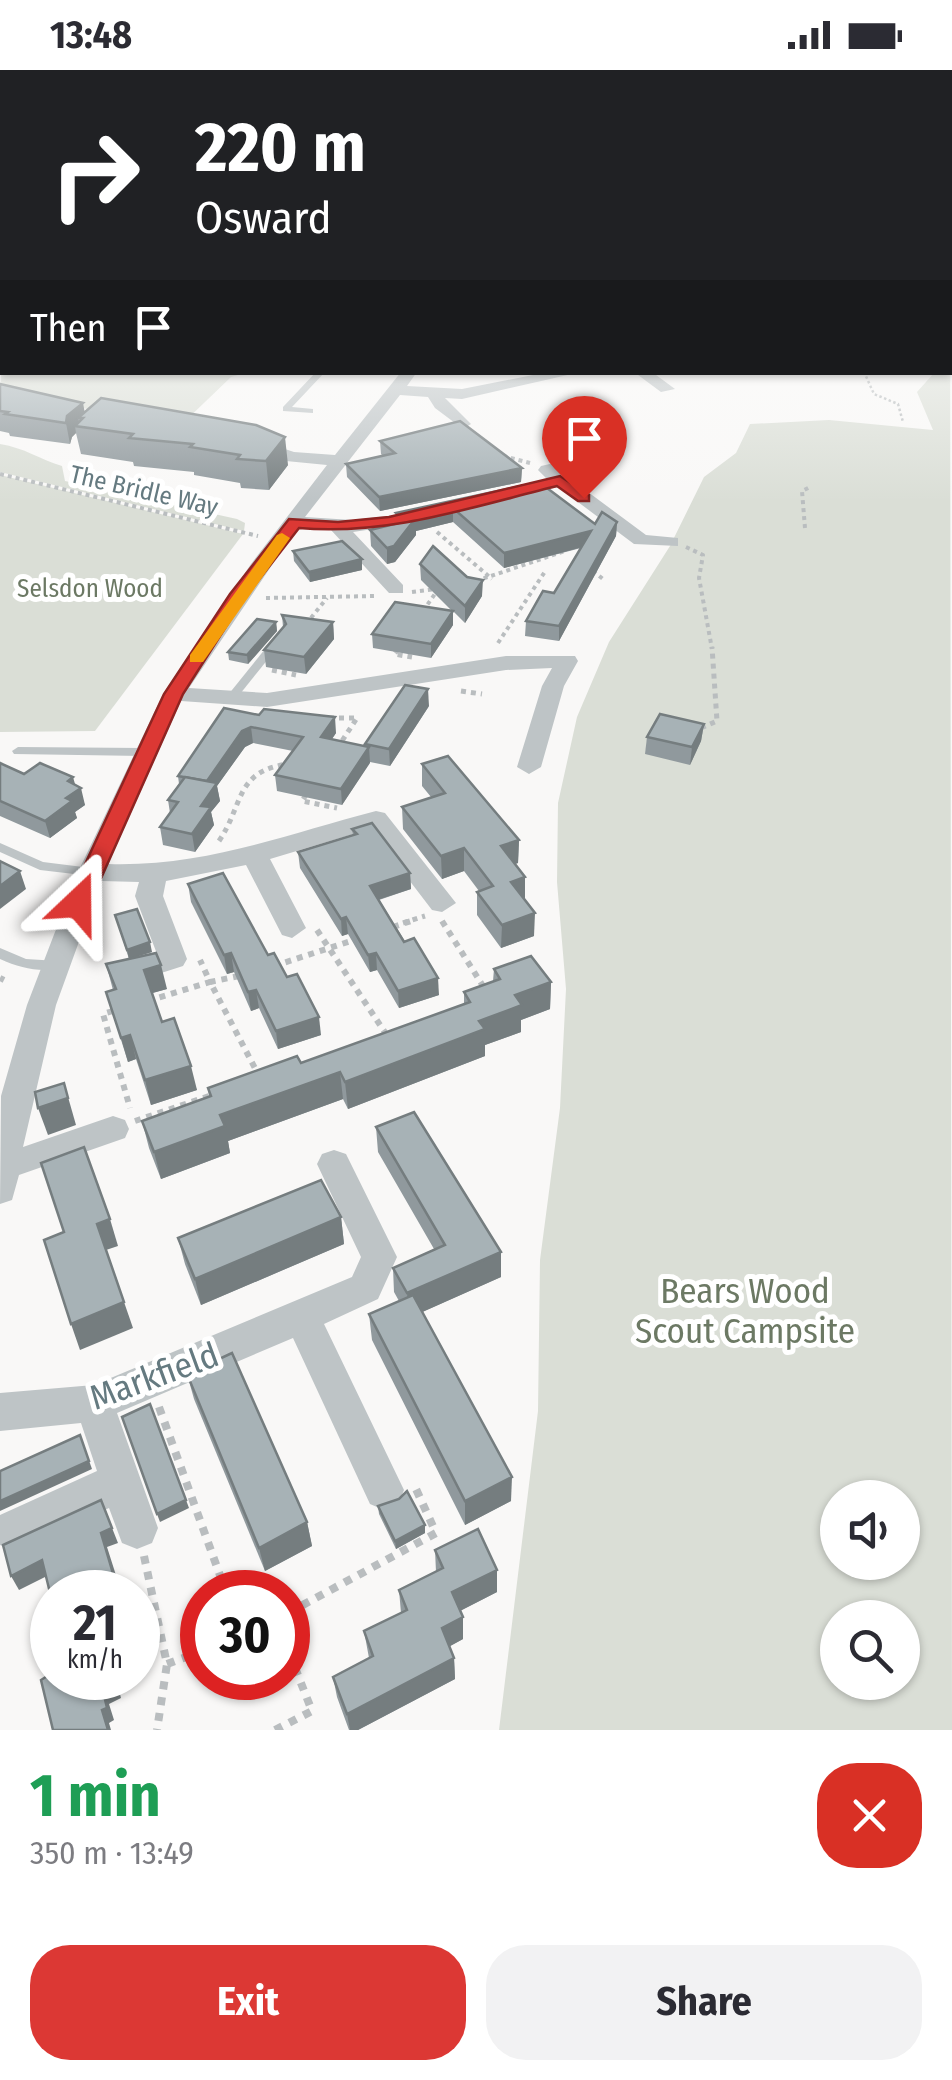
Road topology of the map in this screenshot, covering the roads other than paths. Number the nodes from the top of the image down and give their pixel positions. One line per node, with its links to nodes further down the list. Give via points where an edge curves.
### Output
1 (318, 375): 10 (lane, via 286,408)
2 (408, 375): 7 (street)
3 (454, 375): 8 (street)
4 (565, 375): 8 (street, via 509,393)
5 (648, 375): 6 (street)
6 (667, 389)
7 (396, 390): 9 (street); 14 (street)
8 (476, 392): 9 (street)
9 (434, 394): 11 (street)
10 (310, 411)
11 (464, 424)
12 (230, 439): 14 (street, via 292,457)
13 (612, 456): 15 (street)
14 (338, 460): 18 (street)
15 (554, 476): 16 (street); 20 (street, via 641,540)
16 (488, 500)
17 (450, 509): 19 (street)
18 (295, 522): 19 (street); 25 (street)
19 (338, 526): 21 (street)
20 (670, 542)
21 (397, 592)
22 (280, 637): 26 (lane)
23 (399, 649): 24 (street)
24 (380, 683): 26 (street, via 282,698); 29 (street, via 566,661)
25 (174, 694): 26 (street); 28 (street)
26 (232, 698)
27 (18, 751): 28 (lane)
28 (144, 752): 33 (street)
29 (528, 767)
30 (298, 812): 32 (street)
31 (0, 847): 33 (lane, via 40,866)
32 (266, 849): 34 (street, via 207,868); 35 (street, via 381,810); 36 (street)
33 (91, 872): 34 (street); 38 (street)
34 (154, 874): 39 (street, via 149,896 173,959)
35 (442, 903)
36 (302, 924)
37 (0, 953): 38 (lane, via 24,964)
38 (53, 965): 40 (street)
39 (120, 976)
40 (9, 1074): 43 (street)
41 (124, 1125): 43 (street)
42 (334, 1164): 44 (street, Markfield, via 379,1257 365,1288)
43 (2, 1177)
44 (303, 1318): 45 (street, Markfield); 48 (street)
45 (94, 1403): 46 (street, Markfield); 47 (street)
46 (0, 1412)
47 (122, 1481): 49 (street); 50 (street)
48 (384, 1490)
49 (137, 1528)
50 (15, 1530)

